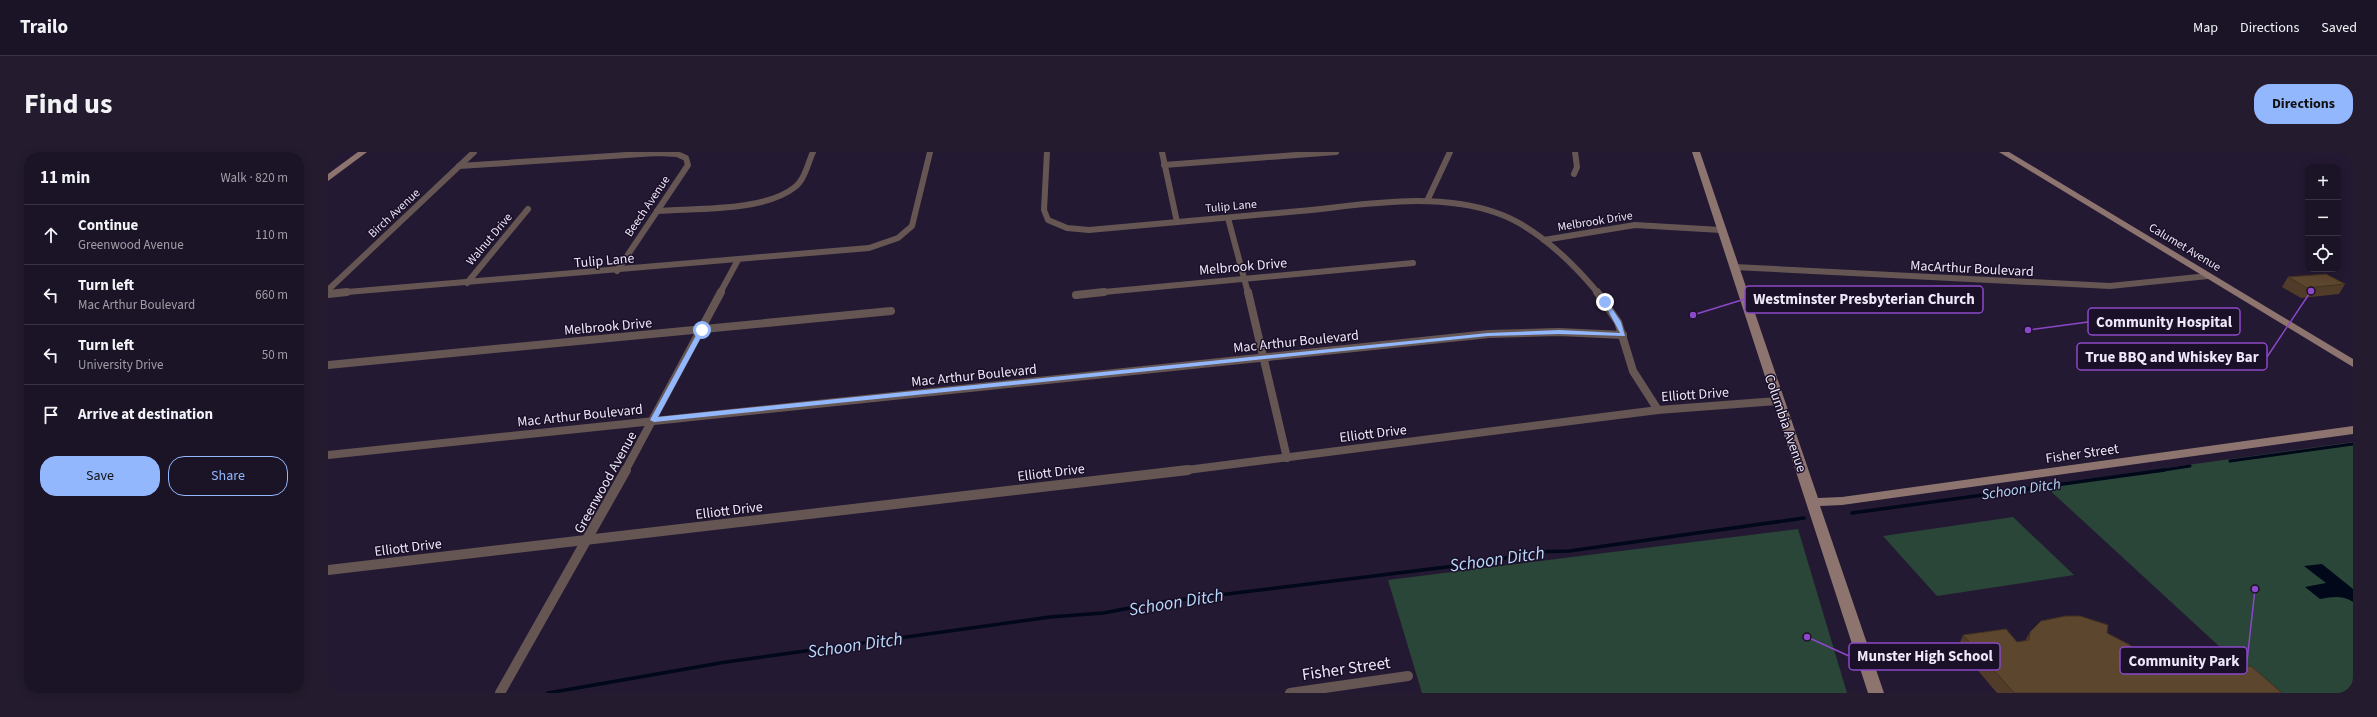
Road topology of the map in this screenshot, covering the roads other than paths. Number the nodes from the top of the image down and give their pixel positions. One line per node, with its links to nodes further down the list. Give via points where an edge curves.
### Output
1 (363, 152): 16 (street)
2 (474, 152): 14 (street, Birch Avenue)
3 (813, 152): 19 (street, via 798,184 782,195 749,204)
4 (930, 152): 24 (street, Tulip Lane, via 912,226 902,236 882,245 859,250)
5 (1047, 152): 21 (street, Tulip Lane, via 1044,210 1048,220 1067,228 1082,230)
6 (1162, 152): 13 (street)
7 (1336, 152): 13 (street)
8 (1444, 152): 9 (street)
9 (1450, 152): 17 (street)
10 (1575, 152): 15 (street, via 1577,167)
11 (1696, 152): 22 (street, Columbia Avenue)
12 (2003, 152): 28 (street, Calumet Avenue)
13 (1164, 165): 21 (street)
14 (459, 166): 19 (street, Beech Avenue, via 658,153 688,159 688,165); 31 (street, Birch Avenue)
15 (1574, 174)
16 (328, 178)
17 (1427, 202): 20 (street, Tulip Lane, via 1398,202); 23 (street, Tulip Lane, via 1488,210 1527,228)
18 (528, 209): 30 (street, Walnut Drive)
19 (657, 211): 27 (street, Beech Avenue)
20 (1228, 218): 21 (street, Tulip Lane); 29 (street)
21 (1177, 222)
22 (1721, 230): 23 (street, Melbrook Drive, via 1635,225); 26 (street, Columbia Avenue)
23 (1544, 240): 36 (street, Tulip Lane, via 1594,289 1618,322)
24 (738, 260): 27 (street, Tulip Lane); 35 (street, Greenwood Avenue)
25 (1413, 263): 29 (street, Melbrook Drive)
26 (1734, 267): 28 (street, MacArthur Boulevard, via 2098,286); 40 (street, Columbia Avenue)
27 (617, 271): 30 (street, Tulip Lane)
28 (2208, 276): 38 (street, Calumet Avenue)
29 (1245, 278): 33 (street, Melbrook Drive); 37 (street)
30 (467, 283): 32 (street, Tulip Lane)
31 (328, 290)
32 (328, 294)
33 (1076, 294)
34 (891, 312): 35 (street, Melbrook Drive)
35 (702, 330): 39 (street, Melbrook Drive); 42 (street, Greenwood Avenue)
36 (1623, 335): 37 (street, Mac Arthur Boulevard, via 1559,332 1488,334); 41 (street, Tulip Lane, via 1634,373)
37 (1264, 357): 42 (street, Mac Arthur Boulevard); 45 (street)
38 (2353, 364)
39 (328, 365)
40 (1778, 401): 41 (street, Elliott Drive); 46 (street, Columbia Avenue)
41 (1658, 410): 45 (street, Elliott Drive)
42 (654, 420): 44 (street, Mac Arthur Boulevard); 47 (street, Greenwood Avenue)
43 (2353, 430): 46 (street, Fisher Street, via 1842,501)
44 (328, 455)
45 (1287, 458): 47 (street, Elliott Drive)
46 (1814, 502): 52 (street, Columbia Avenue)
47 (588, 540): 48 (street, Elliott Drive); 50 (street, Greenwood Avenue)
48 (328, 570)
49 (1408, 676): 51 (street, Fisher Street)
50 (500, 693)
51 (1290, 693)
52 (1876, 693)

